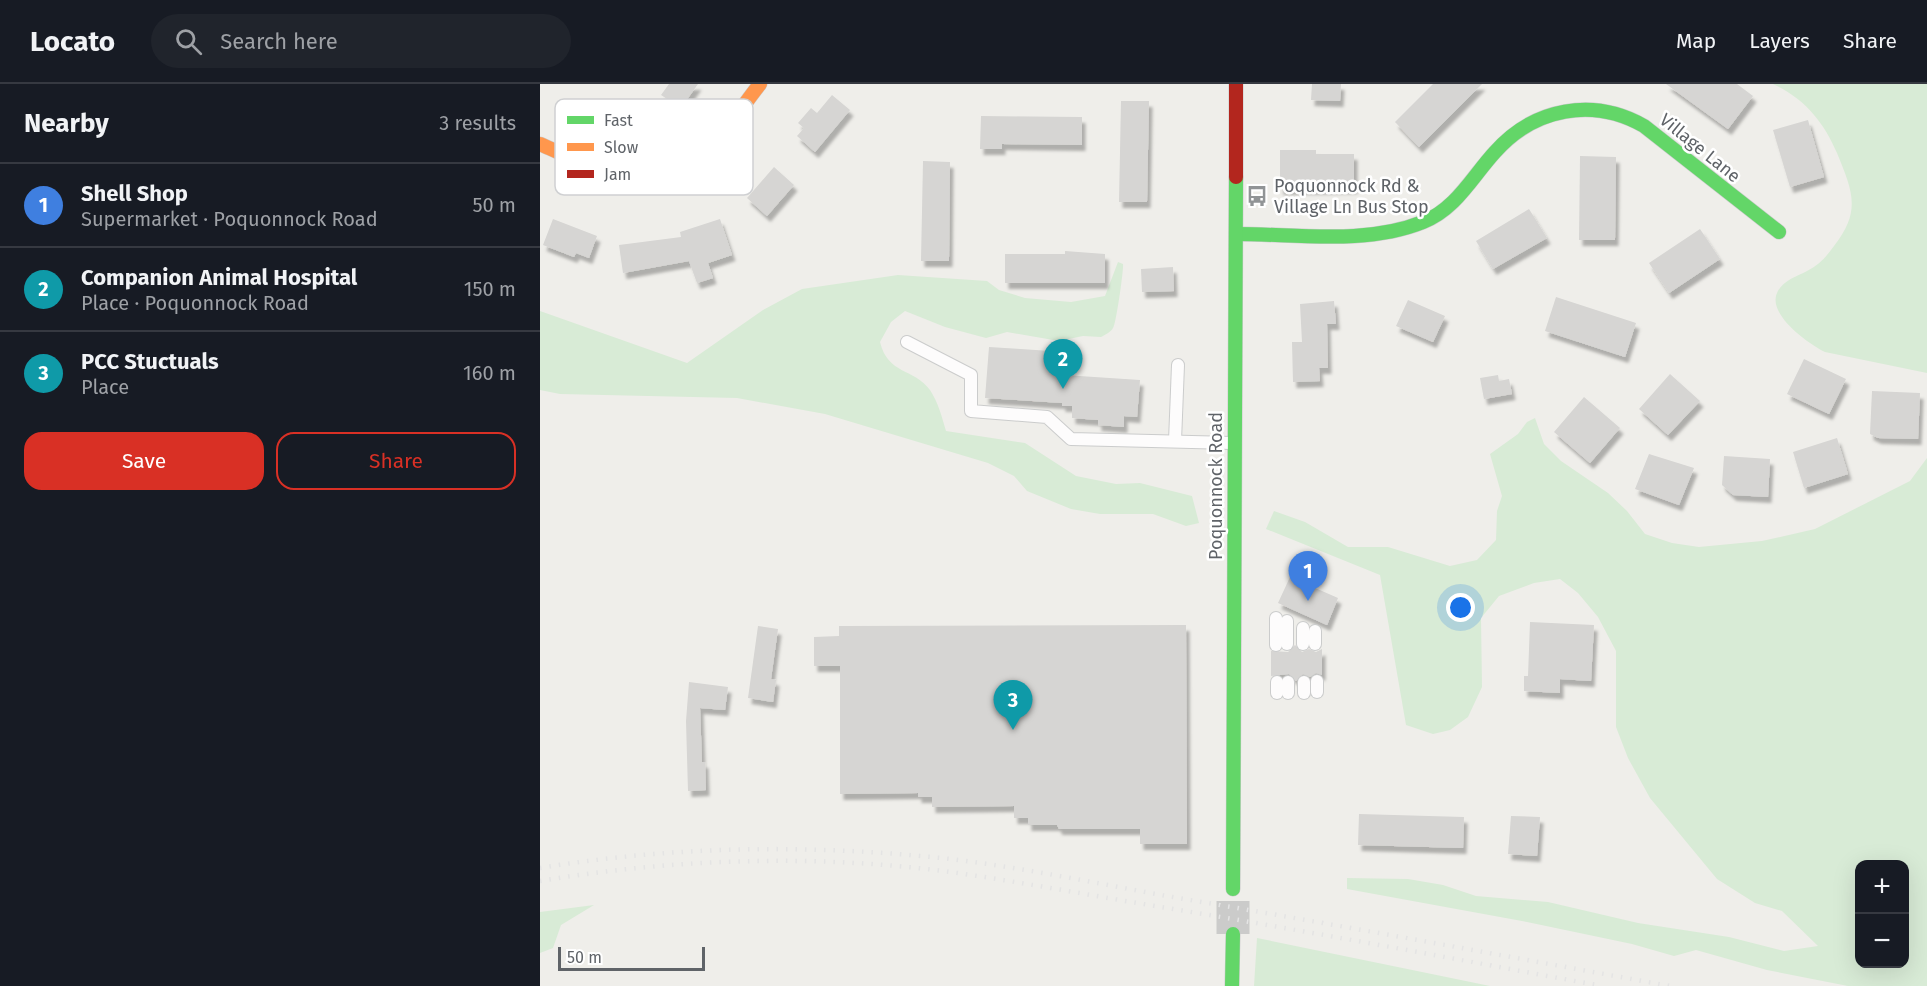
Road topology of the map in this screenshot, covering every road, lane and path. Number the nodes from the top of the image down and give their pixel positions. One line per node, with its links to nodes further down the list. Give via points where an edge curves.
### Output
1 (759, 84): 3 (street)
2 (1236, 84): 7 (street, Poquonnock Road)
3 (747, 99)
4 (540, 144): 5 (street)
5 (555, 150)
6 (1779, 232): 7 (street, Village Lane, via 1646,126 1604,110 1560,112 1527,126 1496,150 1449,205 1425,222 1372,233)
7 (1237, 234): 11 (street, Poquonnock Road)
8 (907, 342): 10 (lane, via 971,375 971,411 1047,417 1071,439)
9 (1178, 365): 10 (lane)
10 (1175, 441): 11 (lane)
11 (1234, 443): 14 (street, Poquonnock Road)
12 (1281, 620): 13 (lane)
13 (1282, 645)
14 (1233, 889)
15 (1233, 934): 16 (street)
16 (1232, 986)

